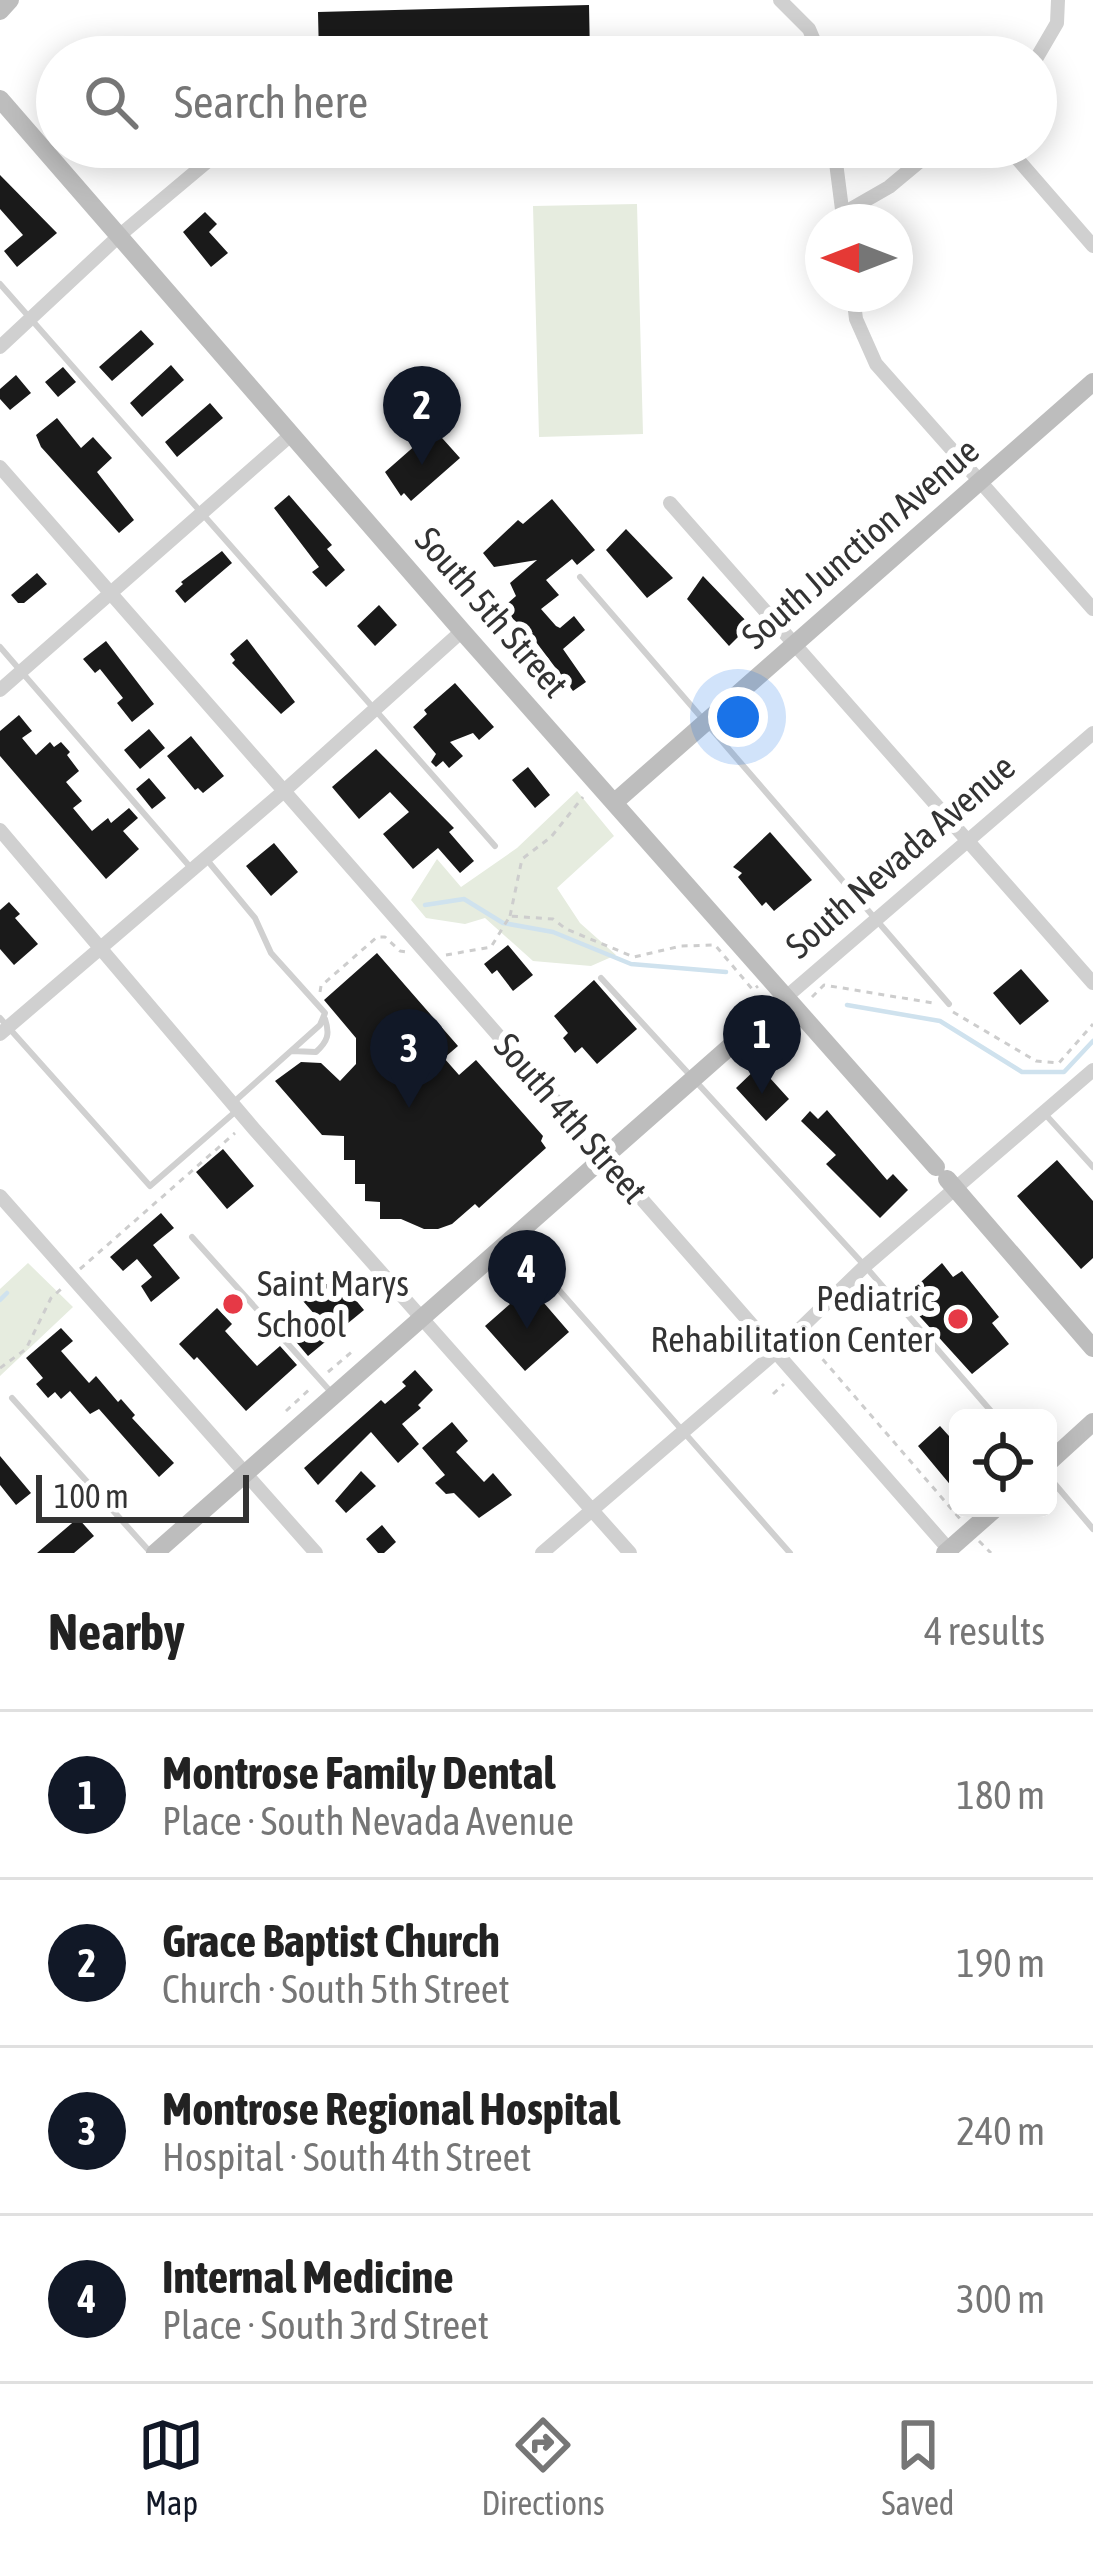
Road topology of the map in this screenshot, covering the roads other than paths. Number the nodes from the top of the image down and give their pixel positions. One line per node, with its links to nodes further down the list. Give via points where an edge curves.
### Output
1 (10, 0): 4 (street)
2 (780, 0): 5 (street)
3 (1058, 0): 6 (street)
4 (0, 11)
5 (812, 36)
6 (1049, 36)
7 (0, 99): 8 (street, South 5th Street)
8 (36, 140)
9 (61, 168): 16 (street, South 5th Street)
10 (200, 168): 16 (street)
11 (837, 168): 14 (street)
12 (912, 168): 15 (street)
13 (1025, 168): 17 (street)
14 (841, 204)
15 (864, 204)
16 (120, 235): 20 (street); 23 (street, South 5th Street)
17 (1093, 246)
18 (0, 284): 20 (lane)
19 (855, 312): 25 (street, via 876,364)
20 (31, 319): 21 (street); 27 (lane)
21 (0, 346)
22 (1093, 382): 25 (street, South Junction Avenue)
23 (292, 434): 27 (street); 31 (street, South 5th Street)
24 (0, 467): 29 (street, South 4th Street)
25 (980, 481): 30 (street); 32 (street, South Junction Avenue)
26 (670, 503): 32 (street)
27 (202, 514): 29 (street); 36 (lane)
28 (580, 577): 37 (lane)
29 (111, 593): 34 (street); 39 (street, South 4th Street)
30 (1093, 609)
31 (462, 631): 36 (street); 40 (street, South 5th Street)
32 (795, 645): 37 (street, South Junction Avenue); 42 (street)
33 (0, 647): 34 (lane)
34 (21, 672): 35 (street); 45 (lane)
35 (0, 690)
36 (376, 711): 39 (street); 43 (lane)
37 (707, 721): 40 (street, South Junction Avenue); 46 (lane)
38 (1093, 733): 42 (street, South Nevada Avenue)
39 (284, 791): 44 (street); 59 (street, South 4th Street)
40 (616, 801): 50 (street, South 5th Street)
41 (0, 830): 47 (street)
42 (969, 843): 46 (street, South Nevada Avenue); 49 (street)
43 (495, 847)
44 (206, 859): 45 (street); 52 (lane)
45 (193, 871): 47 (street)
46 (878, 920): 50 (street, South Nevada Avenue); 51 (lane)
47 (104, 948): 53 (street); 57 (street)
48 (601, 978): 56 (lane)
49 (1093, 983)
50 (785, 998): 56 (street, South Nevada Avenue); 61 (street, South 5th Street)
51 (950, 1004)
52 (325, 1019): 54 (lane); 54 (lane, via 328,1037 316,1052)
53 (3, 1026): 57 (lane, via 150,1186)
54 (292, 1051): 57 (lane)
55 (1093, 1070): 58 (street)
56 (694, 1079): 59 (street, South Nevada Avenue); 65 (lane)
57 (235, 1107): 66 (street)
58 (1046, 1114): 60 (lane); 61 (street)
59 (604, 1156): 64 (street, South Nevada Avenue); 68 (street, South 4th Street)
60 (1093, 1167)
61 (946, 1178): 65 (street); 67 (street, South 5th Street)
62 (0, 1196): 75 (street)
63 (192, 1237): 69 (lane)
64 (514, 1239): 66 (street, South Nevada Avenue); 73 (lane)
65 (865, 1266): 68 (street); 71 (lane)
66 (422, 1316): 69 (street, South Nevada Avenue); 77 (street)
67 (1093, 1348)
68 (776, 1352): 73 (street); 80 (street, South 4th Street)
69 (333, 1395): 75 (street, South Nevada Avenue)
70 (12, 1398): 81 (lane)
71 (989, 1409)
72 (1093, 1423): 74 (street)
73 (680, 1430): 77 (street); 85 (lane)
74 (1057, 1454)
75 (247, 1474): 81 (street, South Nevada Avenue); 82 (street)
76 (1057, 1487): 79 (lane)
77 (591, 1509): 83 (street); 84 (street)
78 (986, 1517): 80 (street)
79 (1093, 1529)
80 (948, 1552)
81 (153, 1553)
82 (316, 1553)
83 (542, 1553)
84 (630, 1553)
85 (790, 1553)

